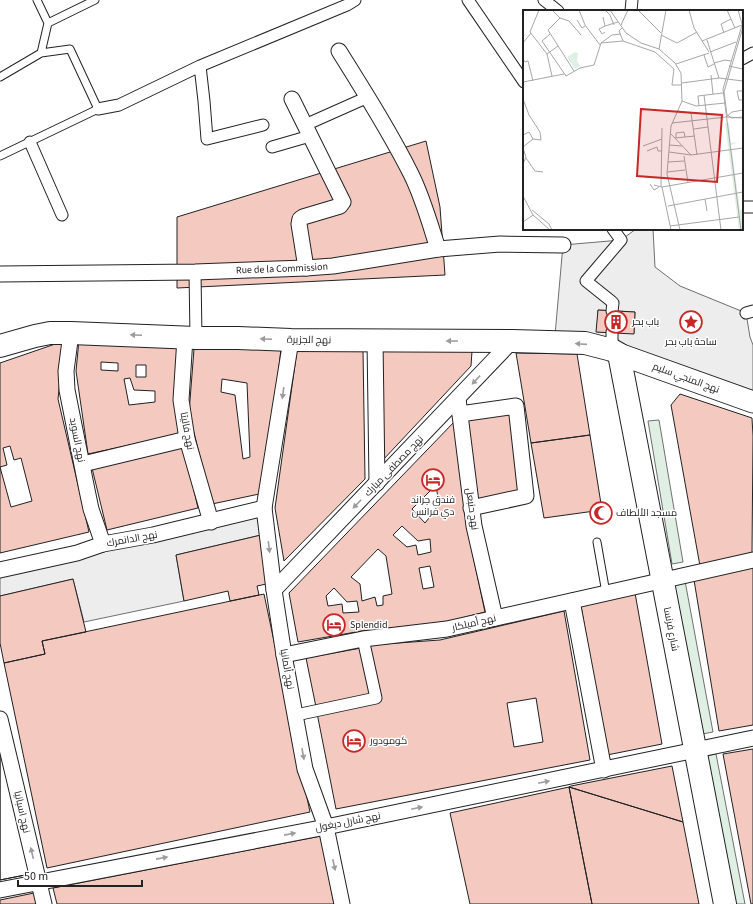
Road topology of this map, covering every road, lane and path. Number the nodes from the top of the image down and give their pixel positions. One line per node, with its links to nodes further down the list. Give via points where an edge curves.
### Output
1 (37, 0): 9 (lane)
2 (95, 0): 9 (lane)
3 (355, 0): 14 (street)
4 (468, 0): 16 (street)
5 (544, 0): 7 (street)
6 (632, 0): 8 (street)
7 (557, 10)
8 (631, 10)
9 (48, 23): 11 (lane)
10 (339, 50): 17 (street)
11 (41, 53): 15 (lane); 19 (lane, via 70,49)
12 (753, 54): 13 (street)
13 (743, 59)
14 (200, 66): 19 (street, via 119,105); 20 (street, via 207,139)
15 (0, 77)
16 (523, 81)
17 (368, 97): 21 (street); 28 (street, via 418,189)
18 (292, 99): 21 (street)
19 (98, 109): 22 (lane)
20 (263, 125)
21 (307, 131): 23 (street); 29 (street, via 343,202 340,206 300,220)
22 (30, 142): 24 (lane); 25 (street)
23 (272, 147)
24 (0, 156)
25 (62, 215)
26 (614, 230): 32 (street, via 621,240 586,281 613,303)
27 (563, 245): 28 (street, Rue de la Commission, via 500,244)
28 (438, 249): 29 (street, Rue de la Commission)
29 (306, 268): 30 (street, Rue de la Commission)
30 (195, 272): 31 (street, Rue de la Commission); 34 (street)
31 (0, 274)
32 (612, 311)
33 (71, 334): 34 (main road, نهج الجزيرة, one-way to 33); 39 (main road, نهج الجزيرة, via 50,333); 44 (street, نهج السويد, via 66,371 67,390)
34 (191, 338): 35 (main road, نهج الجزيرة, one-way to 34); 43 (street, نهج فاليتا, via 181,400)
35 (291, 340): 36 (main road, نهج الجزيرة); 46 (street, نهج ألمانيا, one-way to 46)
36 (375, 340): 37 (main road, نهج الجزيرة, one-way to 36); 45 (street)
37 (512, 341): 38 (main road, نهج الجزيرة, one-way to 37); 40 (street, نهج مصطفى مبارك, one-way to 40)
38 (614, 345): 41 (main road, نهج المنجي سليم); 53 (main road, شارع فرنسا)
39 (0, 346)
40 (458, 399): 42 (street, نهج حنبعل); 45 (street, نهج مصطفى مبارك)
41 (753, 402)
42 (460, 414): 47 (street, نهج حنبعل); 47 (street, via 516,406 526,496)
43 (188, 440): 44 (street); 48 (street, نهج فاليتا)
44 (82, 464): 50 (street, نهج السويد)
45 (377, 483): 54 (street, نهج مصطفى مبارك, one-way to 54)
46 (264, 508): 48 (street, نهج الدانمرك); 54 (street, نهج ألمانيا, one-way to 54)
47 (471, 508): 57 (street, نهج حنبعل)
48 (211, 522): 50 (street, نهج الدانمرك)
49 (597, 542): 55 (lane)
50 (103, 544): 52 (street, نهج الدانمرك, via 77,553)
51 (753, 560): 53 (street, نهج أميلكار)
52 (0, 570)
53 (662, 580): 55 (street, نهج أميلكار); 63 (main road, شارع فرنسا)
54 (274, 590): 59 (street, نهج ألمانيا)
55 (606, 593): 56 (street, نهج أميلكار)
56 (572, 601): 57 (street, نهج أميلكار); 64 (street)
57 (495, 618): 58 (street, نهج أميلكار, via 447,629)
58 (363, 639): 59 (street, نهج أميلكار); 60 (street, via 376,698)
59 (284, 655): 60 (street, نهج ألمانيا)
60 (296, 715): 65 (street, نهج ألمانيا, one-way to 65, via 305,769)
61 (0, 719): 66 (street, نهج اسبانيا, one-way to 61)
62 (753, 738): 63 (street, نهج شارل ديغول)
63 (695, 752): 64 (street, نهج شارل ديغول); 70 (main road, شارع فرنسا)
64 (604, 770): 65 (street, نهج شارل ديغول, one-way to 64)
65 (326, 827): 66 (street, نهج شارل ديغول, one-way to 65); 69 (street, نهج ألمانيا, one-way to 69)
66 (39, 882): 67 (street, نهج شارل ديغول); 68 (street, نهج اسبانيا)
67 (0, 890)
68 (44, 904)
69 (342, 904)
70 (725, 904)

